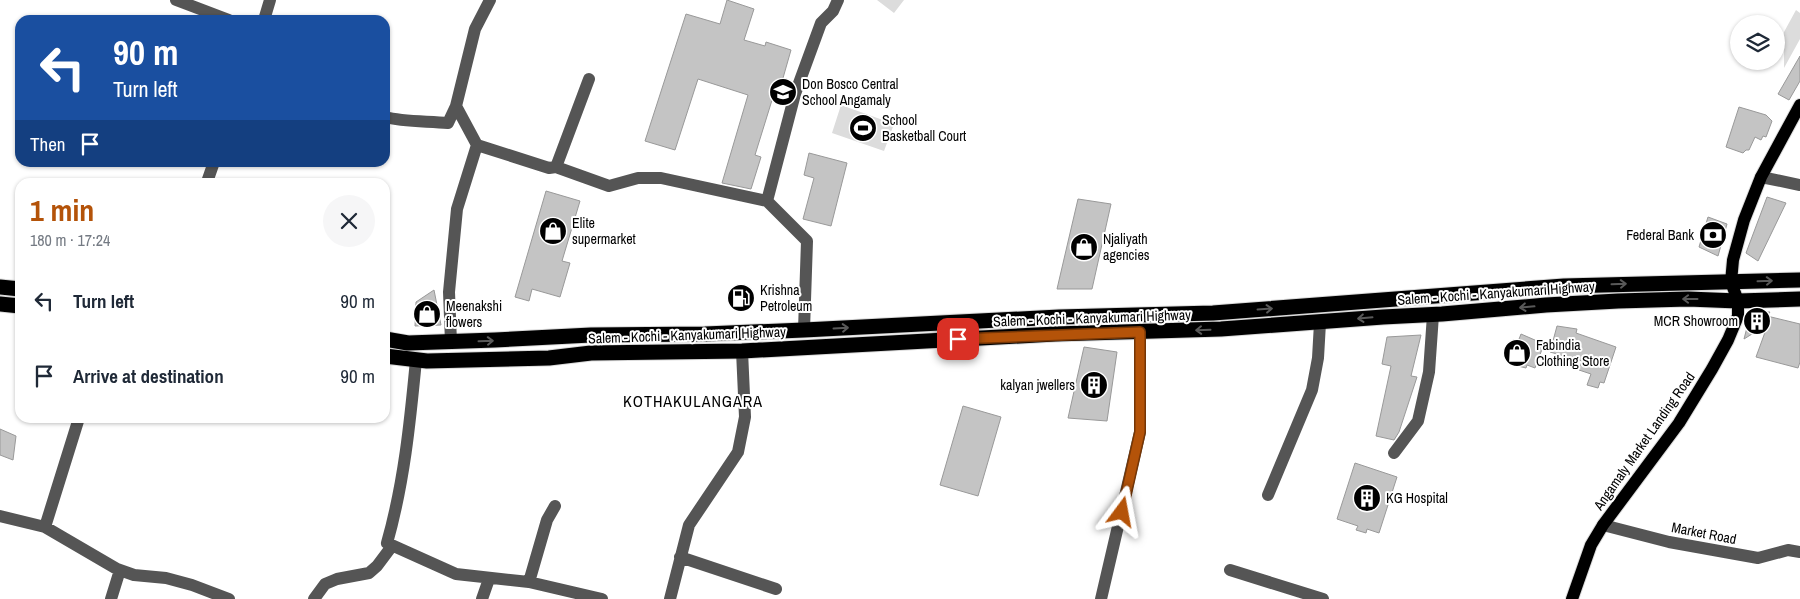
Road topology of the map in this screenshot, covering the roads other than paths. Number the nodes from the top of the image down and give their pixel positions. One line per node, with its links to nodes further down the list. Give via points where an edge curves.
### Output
1 (176, 0): 5 (street)
2 (270, 0): 6 (street)
3 (490, 0): 9 (street, via 475,29)
4 (838, 0): 15 (street, via 834,11 821,23 802,76)
5 (216, 15)
6 (266, 15)
7 (589, 79): 12 (street)
8 (1800, 105): 13 (main road)
9 (456, 106): 10 (street, via 448,122); 11 (street)
10 (390, 118)
11 (477, 145): 12 (street, via 549,168); 29 (street, via 456,209 449,292)
12 (556, 167): 15 (street, via 609,186 638,178 661,178)
13 (1761, 177): 14 (street); 17 (main road, via 1744,220 1733,260)
14 (1800, 186)
15 (767, 202): 26 (street, via 807,241)
16 (1800, 280): 17 (highway, Salem - Kochi - Kanyakumari Highway, one-way to 16)
17 (1731, 282): 21 (main road); 26 (highway, Salem - Kochi - Kanyakumari Highway, one-way to 17, via 1059,317 1213,314 1564,286)
18 (0, 287): 19 (highway)
19 (15, 288)
20 (1800, 299): 21 (highway, Salem - Kochi - Kanyakumari Highway)
21 (1738, 300): 24 (highway, Salem - Kochi - Kanyakumari Highway, one-way to 24, via 1618,301); 38 (main road, Angamaly Market Landing Road, via 1738,316 1712,369 1679,423)
22 (0, 304): 23 (highway)
23 (15, 306)
24 (1432, 315): 25 (highway, Salem - Kochi - Kanyakumari Highway, one-way to 25); 34 (street, via 1429,372 1418,421)
25 (1320, 323): 27 (highway, Salem - Kochi - Kanyakumari Highway, one-way to 27); 35 (street, via 1312,390)
26 (804, 330): 29 (highway, Salem - Kochi - Kanyakumari Highway, one-way to 26)
27 (1140, 332): 30 (highway, Salem - Kochi - Kanyakumari Highway); 54 (street, via 1140,432)
28 (390, 340): 29 (highway, Salem - Kochi - Kanyakumari Highway, via 408,343)
29 (451, 342)
30 (742, 351): 32 (highway, Salem - Kochi - Kanyakumari Highway); 42 (street, via 745,418 738,452 689,525)
31 (390, 357): 32 (highway, Salem - Kochi - Kanyakumari Highway)
32 (416, 360): 40 (street, via 404,468 387,543)
33 (77, 423): 39 (street)
34 (1394, 453)
35 (1268, 495)
36 (555, 506): 46 (street, via 547,520)
37 (0, 516): 39 (street)
38 (1603, 525): 41 (street, Market Road, via 1669,542 1758,558 1788,550); 56 (main road, Angamaly Market Landing Road, via 1588,553)
39 (45, 527): 43 (street)
40 (392, 546): 45 (street, via 456,574); 50 (street, via 369,573 337,578 324,584)
41 (1800, 552)
42 (680, 557): 47 (street); 53 (street)
43 (120, 570): 48 (street); 49 (street, via 134,575 166,578)
44 (1230, 570): 55 (street)
45 (489, 579): 46 (street); 51 (street)
46 (529, 582): 52 (street)
47 (776, 588)
48 (111, 599)
49 (229, 599)
50 (314, 599)
51 (482, 599)
52 (602, 599)
53 (670, 599)
54 (1100, 599)
55 (1324, 599)
56 (1572, 599)

